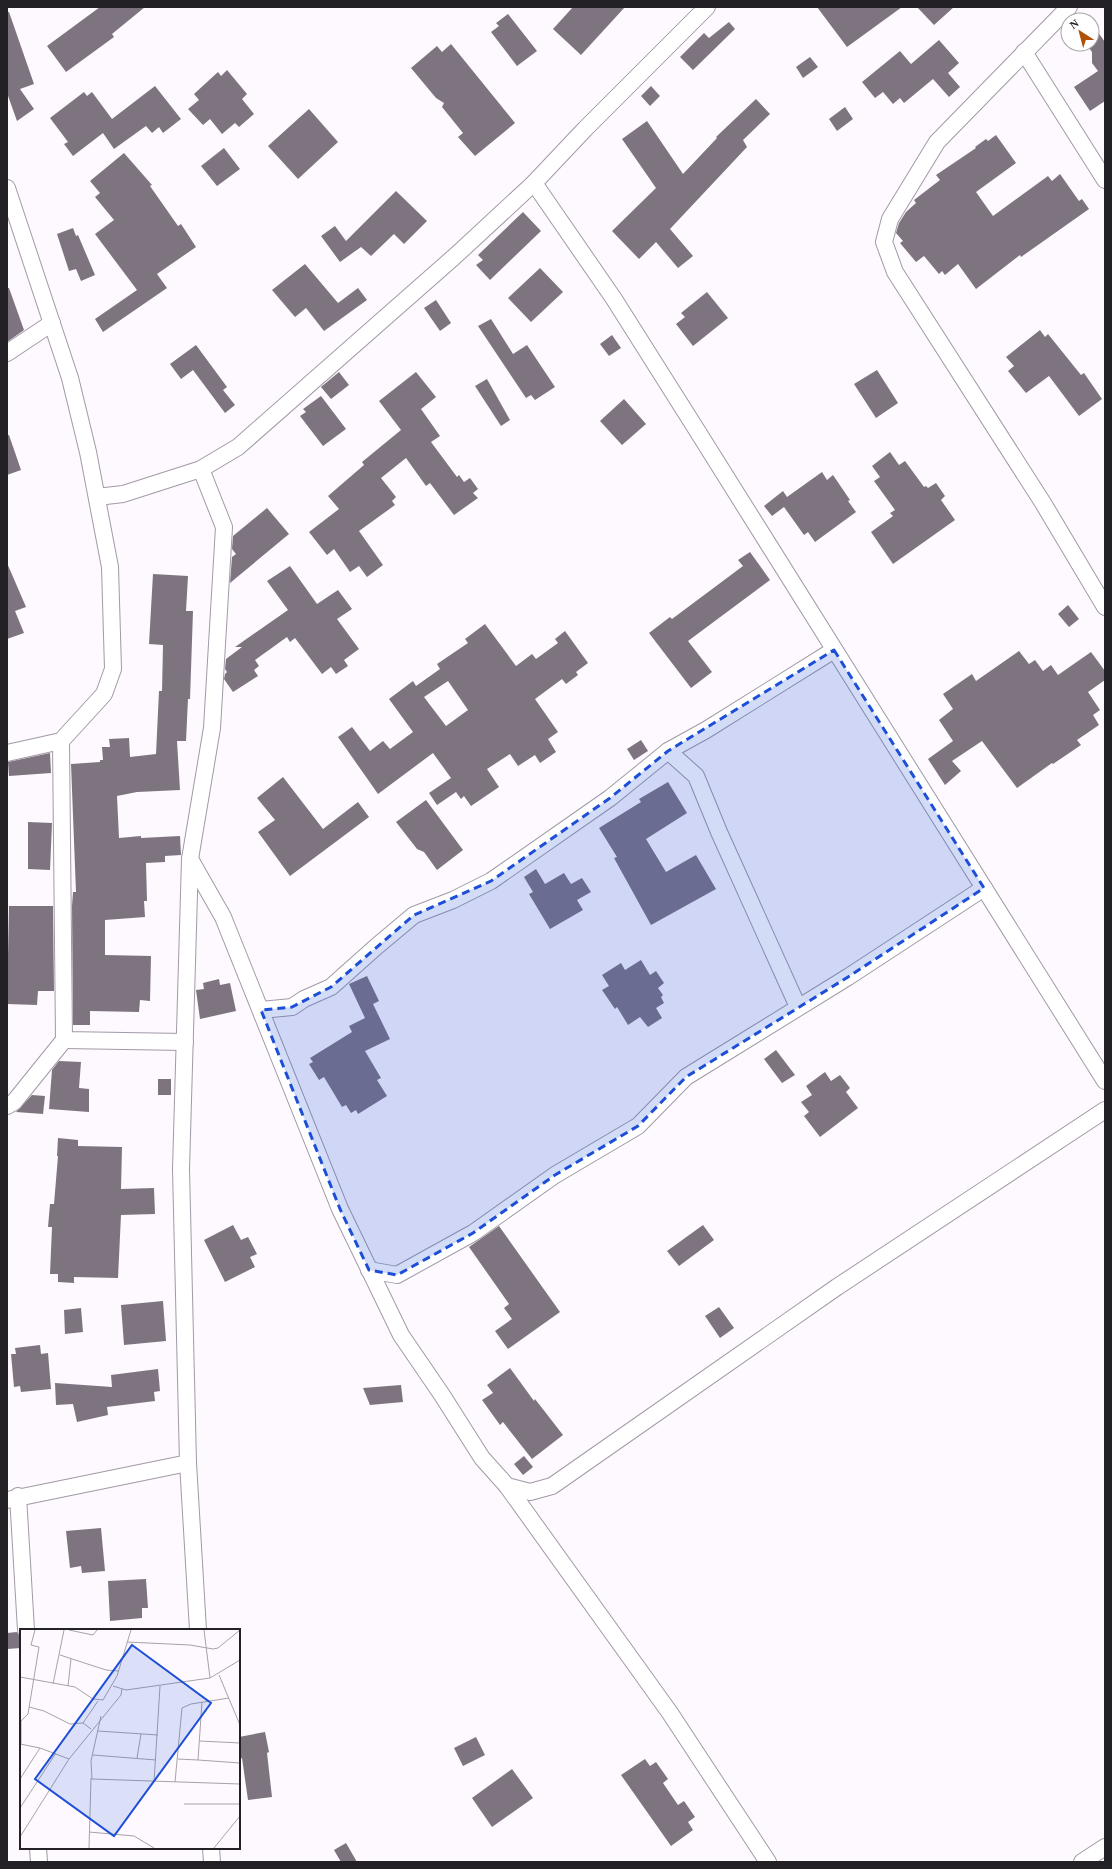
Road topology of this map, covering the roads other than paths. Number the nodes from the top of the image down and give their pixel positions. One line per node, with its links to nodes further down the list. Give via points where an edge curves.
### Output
1 (707, 7): 5 (street)
2 (1068, 7): 3 (street)
3 (1024, 52): 4 (street); 11 (street, via 937,142 890,218 884,242 895,272)
4 (1105, 180)
5 (534, 183): 9 (street, via 285,407 238,447); 12 (street, via 614,299)
6 (7, 188): 7 (street)
7 (52, 323): 8 (street); 10 (street, via 70,378)
8 (7, 353)
9 (201, 469): 10 (street, via 123,494); 16 (street, via 224,526 212,728)
10 (97, 497): 13 (street, via 110,567 113,669 104,694)
11 (1105, 606)
12 (834, 650): 14 (street); 17 (street)
13 (61, 741): 15 (street); 20 (street)
14 (668, 751): 18 (street, via 696,776); 19 (street, via 610,798 491,881 414,915 331,987 292,1007)
15 (7, 753)
16 (190, 859): 19 (street, via 223,916); 21 (street)
17 (984, 888): 18 (street); 22 (street)
18 (798, 1007): 25 (street, via 686,1077 638,1126 555,1175 473,1233 397,1275)
19 (261, 1010): 25 (street, via 340,1209)
20 (64, 1040): 21 (street); 23 (street, via 14,1102)
21 (185, 1042): 26 (street, via 181,1169)
22 (1105, 1081)
23 (7, 1106)
24 (1105, 1110): 27 (street, via 837,1287 552,1486 530,1492)
25 (369, 1270): 27 (street, via 401,1335 482,1458)
26 (188, 1463): 28 (street); 30 (street)
27 (507, 1486): 36 (street, via 670,1713)
28 (12, 1498): 29 (street)
29 (26, 1629)
30 (198, 1629)
31 (1105, 1847): 37 (street)
32 (38, 1849): 34 (street)
33 (211, 1849): 35 (street)
34 (39, 1862)
35 (212, 1862)
36 (768, 1862)
37 (1082, 1862)

